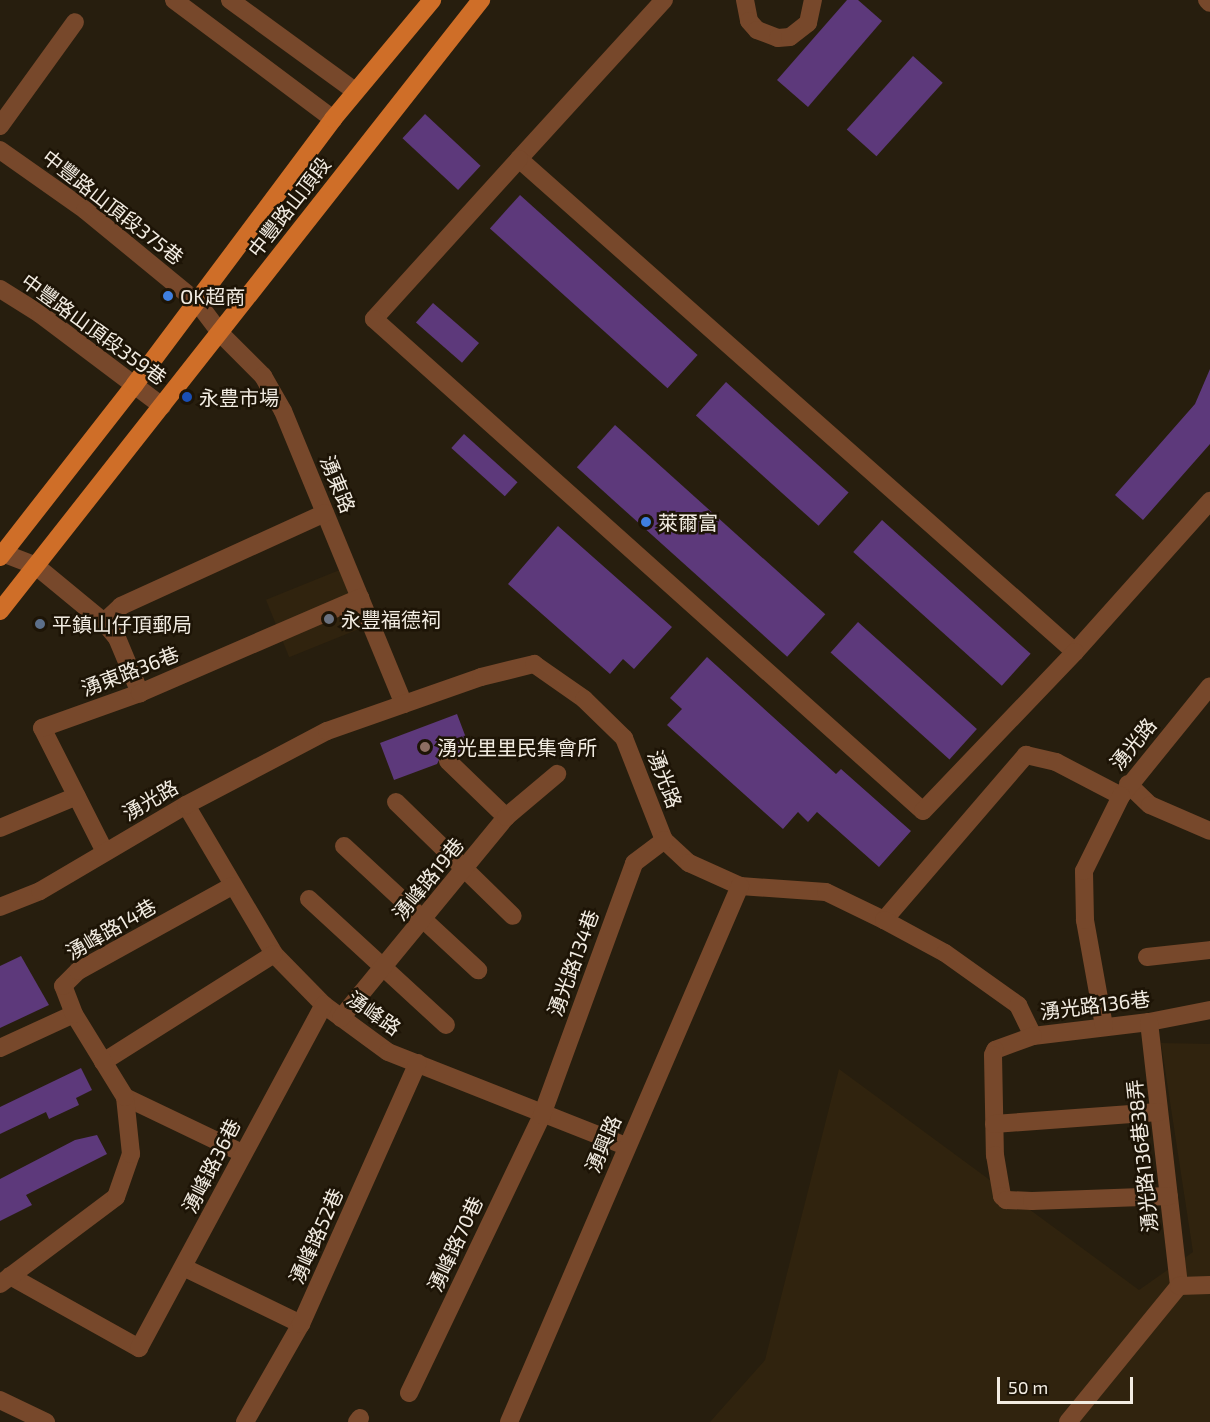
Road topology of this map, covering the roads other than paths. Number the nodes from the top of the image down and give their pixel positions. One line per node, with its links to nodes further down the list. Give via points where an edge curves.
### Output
1 (174, 0): 12 (street)
2 (230, 0): 11 (street)
3 (480, 0): 18 (main road, 中豐路山頂段)
4 (664, 0): 15 (street)
5 (745, 0): 6 (street, via 750,21 757,30 778,38 790,37 808,23)
6 (813, 0)
7 (1207, 0): 9 (street)
8 (427, 2): 11 (main road, 中豐路山頂段)
9 (1210, 3)
10 (75, 22): 13 (street)
11 (355, 91): 12 (main road, 中豐路山頂段)
12 (333, 118): 17 (main road, 中豐路山頂段)
13 (0, 126)
14 (0, 150): 17 (street, 中豐路山頂段375巷, via 85,210)
15 (519, 159): 28 (street); 28 (street, via 374,319 923,811)
16 (0, 289): 19 (street, 中豐路山頂段359巷)
17 (196, 302): 18 (street, 湧東路); 19 (main road, 中豐路山頂段)
18 (220, 333): 20 (main road, 中豐路山頂段); 22 (street, 湧東路, via 268,385 283,411)
19 (135, 384): 20 (street, 中豐路山頂段359巷); 23 (main road, 中豐路山頂段)
20 (162, 406): 24 (main road, 中豐路山頂段)
21 (1210, 501): 28 (street)
22 (325, 513): 25 (street, 湧東路); 27 (street, via 121,606)
23 (1, 554): 24 (street)
24 (36, 566): 26 (main road, 中豐路山頂段); 27 (street)
25 (360, 598): 30 (street, 湧東路36巷); 31 (street, 湧東路)
26 (0, 611)
27 (104, 622): 30 (street, via 117,638)
28 (1075, 652)
29 (1210, 686): 34 (street, 湧光路)
30 (140, 693): 35 (street, 湧東路36巷, via 42,728)
31 (404, 704): 37 (street, 湧光路, via 327,731); 41 (street, 湧光路, via 534,664 584,699 624,738)
32 (448, 761): 38 (street)
33 (557, 774): 38 (street, 湧峰路19巷)
34 (1125, 790): 40 (street); 50 (street, 湧光路, via 1056,762 1026,755); 63 (street, via 1084,871 1085,920)
35 (77, 796): 39 (street); 43 (street, 湧東路36巷)
36 (396, 802): 44 (street)
37 (186, 805): 43 (street, 湧光路); 45 (street, 湧峰路)
38 (506, 817): 44 (street, 湧峰路19巷)
39 (0, 828)
40 (1210, 831)
41 (664, 840): 46 (street, 湧光路, via 689,863); 70 (street, 湧光路134巷, via 634,863)
42 (344, 846): 51 (street)
43 (105, 852): 48 (street, 湧光路, via 40,891)
44 (464, 870): 49 (street); 51 (street, 湧峰路19巷)
45 (232, 886): 53 (street, 湧峰路); 59 (street, 湧峰路14巷, via 78,971 63,986)
46 (740, 886): 50 (street, 湧光路, via 826,892); 72 (street, 湧興路)
47 (309, 899): 55 (street)
48 (0, 908)
49 (513, 916)
50 (884, 920): 64 (street, 湧光路136巷, via 945,953 1018,1005)
51 (423, 921): 55 (street, 湧峰路19巷); 56 (street)
52 (1210, 950): 54 (street)
53 (274, 954): 57 (street, 湧峰路); 66 (street)
54 (1147, 957)
55 (383, 970): 60 (street, 湧峰路19巷); 62 (street)
56 (478, 970)
57 (324, 1005): 60 (street, 湧峰路); 73 (street, 湧峰路36巷)
58 (1210, 1010): 61 (street, 湧光路136巷)
59 (74, 1014): 65 (street); 66 (street, 湧峰路14巷)
60 (341, 1018): 67 (street, 湧峰路, via 388,1052)
61 (1149, 1022): 63 (street, 湧光路136巷); 69 (street, 湧光路136巷38弄)
62 (446, 1024)
63 (1104, 1026): 64 (street, 湧光路136巷)
64 (1033, 1036): 71 (street, via 995,1050)
65 (0, 1048)
66 (103, 1062): 68 (street, 湧峰路14巷)
67 (418, 1063): 70 (street, 湧峰路); 79 (street, 湧峰路52巷)
68 (125, 1097): 73 (street); 76 (street, via 131,1154 116,1197)
69 (1159, 1112): 71 (street); 74 (street, 湧光路136巷38弄)
70 (542, 1115): 72 (street, 湧峰路); 80 (street, 湧峰路70巷)
71 (994, 1124): 74 (street, via 998,1184 1006,1200)
72 (626, 1146): 84 (street, 湧興路)
73 (242, 1153): 75 (street, 湧峰路36巷)
74 (1169, 1196): 78 (street, 湧光路136巷38弄)
75 (185, 1268): 76 (street, 湧峰路36巷, via 139,1348); 79 (street)
76 (5, 1280)
77 (1210, 1285): 78 (street)
78 (1179, 1286): 85 (street)
79 (301, 1324): 83 (street, 湧峰路52巷)
80 (409, 1393)
81 (0, 1400): 82 (street)
82 (36, 1420)
83 (244, 1422)
84 (509, 1422)
85 (1068, 1422)

